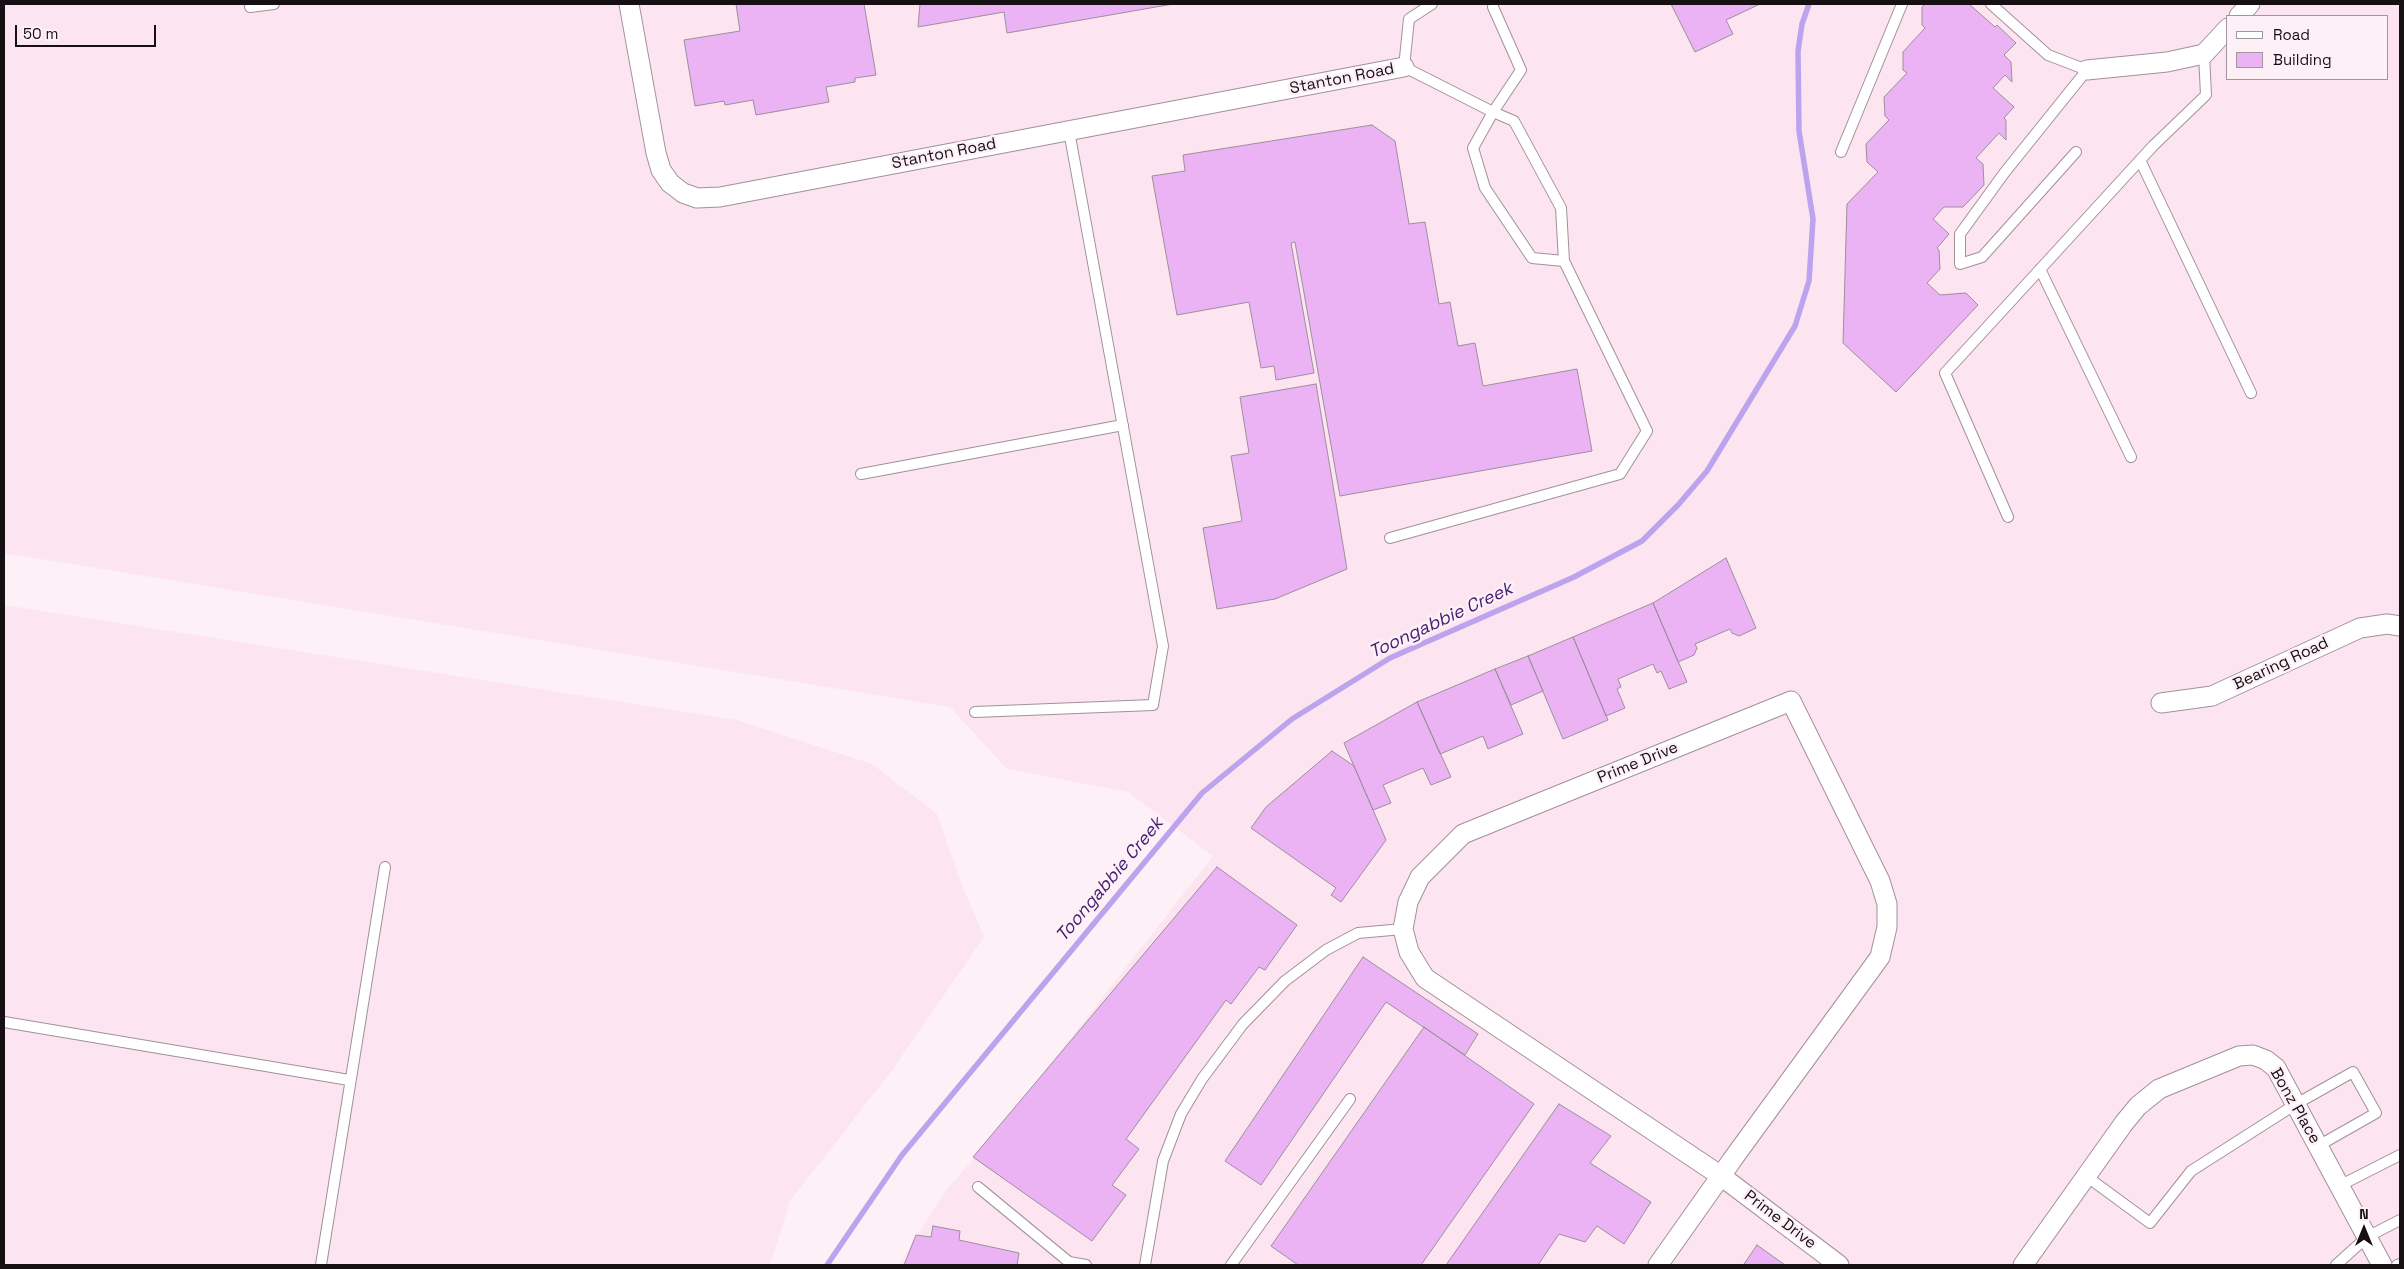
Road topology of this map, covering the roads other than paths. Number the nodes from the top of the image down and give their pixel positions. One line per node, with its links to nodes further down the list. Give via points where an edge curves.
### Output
1 (274, 4): 6 (lane)
2 (629, 4): 13 (street, Stanton Road, via 661,170 683,193 697,198 729,195)
3 (1432, 4): 10 (lane, via 1409,19)
4 (1902, 4): 14 (lane)
5 (1991, 4): 11 (lane, via 2048,56)
6 (250, 7)
7 (1493, 7): 12 (lane, via 1521,70)
8 (2226, 30): 9 (street)
9 (2204, 54): 11 (street, via 2167,62); 16 (lane, via 2206,95)
10 (1404, 67): 12 (lane); 13 (street, Stanton Road)
11 (2087, 70): 15 (lane, via 1960,234 1960,264 1982,257)
12 (1493, 112): 17 (lane, via 1514,121 1561,208); 17 (lane, via 1473,148 1485,188 1532,258)
13 (1069, 131): 20 (lane)
14 (1841, 152)
15 (2076, 152)
16 (2140, 160): 18 (lane); 19 (lane)
17 (1564, 261): 24 (lane, via 1646,431 1620,474)
18 (2040, 269): 21 (lane); 23 (lane, via 1945,373)
19 (2251, 393)
20 (1123, 425): 22 (lane); 27 (lane, via 1163,646 1152,705)
21 (2131, 457)
22 (861, 474)
23 (2008, 517)
24 (1390, 538)
25 (2400, 626): 26 (street, Bearing Road, via 2387,624 2360,628 2212,696)
26 (2162, 703)
27 (975, 712)
28 (385, 867): 31 (lane)
29 (1403, 929): 36 (street, Prime Drive, via 1409,952 1425,978); 36 (street, Prime Drive, via 1408,902 1420,877 1463,834 1791,700 1880,880 1887,904 1887,926 1880,956); 44 (lane, via 1358,933 1326,950 1285,981 1243,1024 1202,1079 1181,1114 1164,1161)
30 (4, 1022): 31 (lane)
31 (349, 1080): 42 (lane)
32 (1350, 1099): 45 (lane)
33 (2296, 1104): 34 (street, Bonz Place); 34 (lane, via 2353,1072 2376,1113); 37 (lane, via 2191,1171 2150,1223); 37 (street, Bonz Place, via 2276,1068 2266,1060 2239,1056 2159,1089 2138,1106)
34 (2318, 1146): 38 (street, Bonz Place)
35 (2400, 1155): 38 (lane)
36 (1721, 1176): 46 (street); 47 (street, Prime Drive)
37 (2086, 1176): 48 (street, Bonz Place)
38 (2340, 1186): 41 (street, Bonz Place)
39 (978, 1187): 43 (lane, via 1069,1262)
40 (2400, 1220): 41 (lane)
41 (2367, 1237): 49 (lane); 50 (street, Bonz Place)
42 (321, 1265)
43 (1086, 1265)
44 (1145, 1265)
45 (1230, 1265)
46 (1658, 1265)
47 (1839, 1265)
48 (2023, 1265)
49 (2336, 1265)
50 (2382, 1265)

